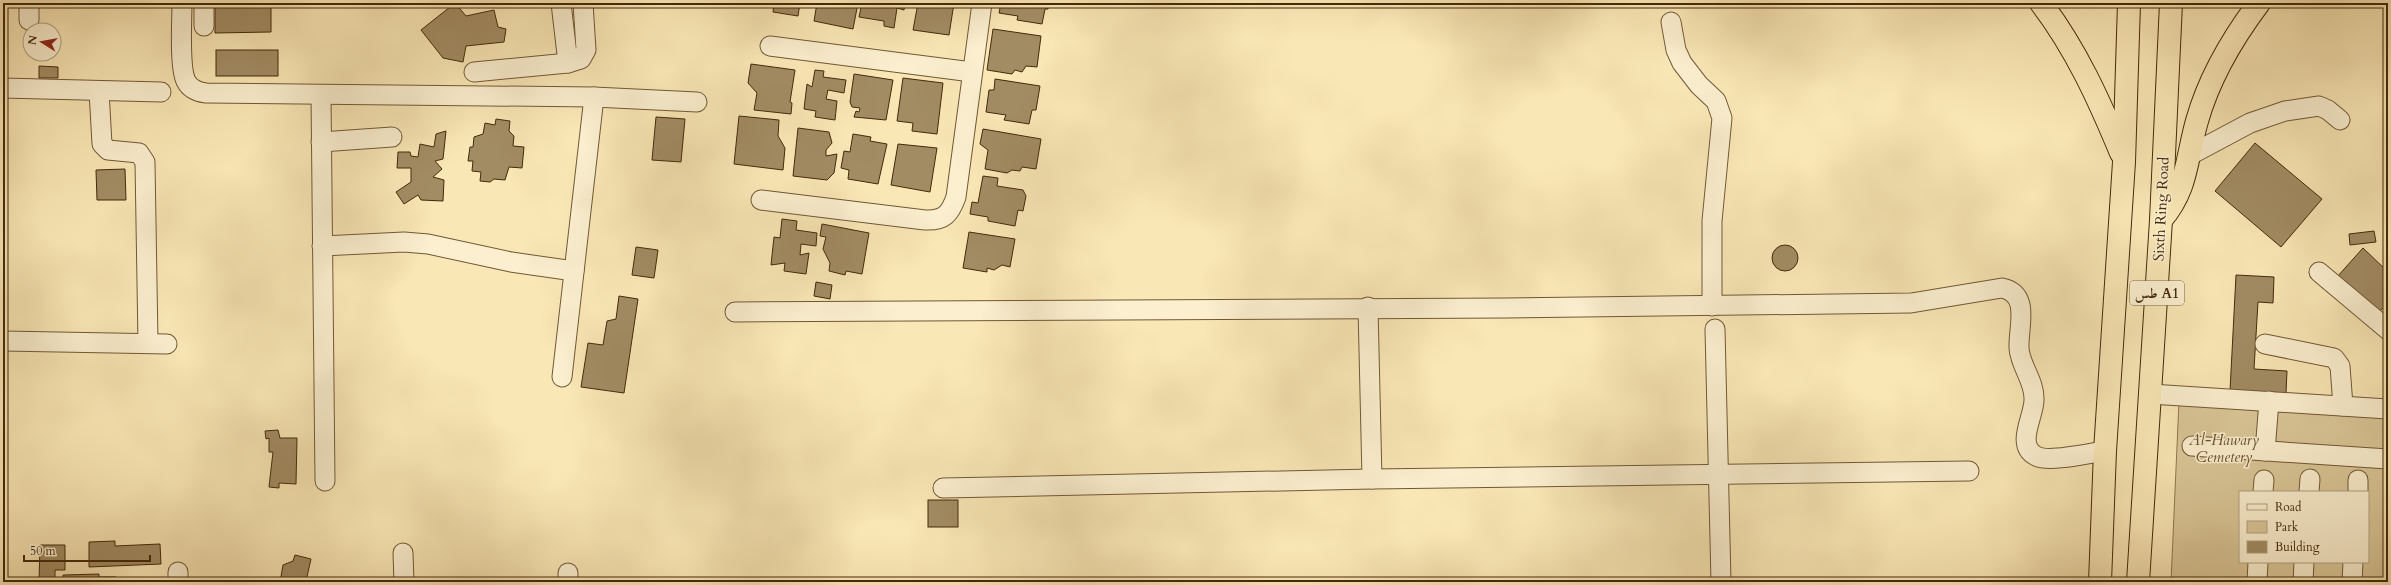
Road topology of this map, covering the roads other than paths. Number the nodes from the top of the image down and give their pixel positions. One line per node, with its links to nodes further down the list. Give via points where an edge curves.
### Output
1 (182, 3): 19 (street, via 183,69 185,80 197,91)
2 (204, 3): 11 (street)
3 (561, 3): 13 (street)
4 (583, 3): 13 (street, via 586,50 581,59)
5 (982, 3): 15 (street)
6 (2041, 3): 26 (highway, via 2080,61)
7 (2129, 3): 26 (highway, طس A1)
8 (2171, 3): 28 (highway, Sixth Ring Road / طس A1)
9 (2259, 3): 25 (highway, via 2229,46 2216,71 2197,122)
10 (1671, 22): 32 (street, via 1676,50 1682,63 1699,85 1716,101 1722,118 1712,221)
11 (204, 26)
12 (770, 46): 15 (street)
13 (568, 62): 14 (street)
14 (474, 72)
15 (972, 72): 27 (street, via 956,197 952,209 945,217 935,221)
16 (3, 88): 17 (street)
17 (99, 91): 18 (street); 38 (street, via 102,144 108,150 140,153 145,162)
18 (161, 92)
19 (320, 95): 20 (street); 24 (street)
20 (594, 97): 21 (street); 30 (street)
21 (697, 102)
22 (2340, 120): 25 (street, via 2319,106 2285,111 2250,123)
23 (392, 137): 24 (street)
24 (321, 142): 29 (street)
25 (2190, 155): 28 (highway, via 2179,194)
26 (2124, 162): 47 (highway, طس A1)
27 (762, 200)
28 (2161, 220): 42 (highway, Sixth Ring Road / طس A1)
29 (322, 246): 30 (street, via 404,242 428,244 511,262); 53 (street)
30 (574, 271): 41 (street)
31 (2319, 272): 36 (street)
32 (1712, 306): 33 (street); 47 (street, via 1911,303 1997,288 2008,289 2019,300 2019,349 2029,375 2034,399 2026,436 2028,449 2036,456 2046,458)
33 (1368, 307): 34 (street); 52 (street)
34 (735, 312)
35 (1715, 329): 51 (street)
36 (2388, 330)
37 (3, 340): 38 (street)
38 (148, 343): 39 (street)
39 (167, 344)
40 (2265, 344): 44 (street, via 2334,358 2340,366)
41 (562, 376)
42 (2150, 394): 43 (street); 62 (highway, Sixth Ring Road / طس A1)
43 (2269, 401): 44 (street); 48 (street)
44 (2343, 406): 45 (street)
45 (2388, 409)
46 (2192, 446): 48 (street)
47 (2105, 451): 61 (highway, طس A1)
48 (2265, 451): 49 (street)
49 (2388, 459)
50 (1969, 471): 51 (street)
51 (1718, 474): 52 (street); 60 (street)
52 (1372, 479): 54 (street)
53 (325, 481)
54 (943, 488)
55 (404, 553): 59 (street)
56 (2258, 563): 63 (street)
57 (2304, 563): 64 (street)
58 (2353, 563): 65 (street)
59 (404, 582)
60 (1721, 582)
61 (2100, 582)
62 (2138, 582)
63 (2257, 582)
64 (2303, 582)
65 (2352, 582)

